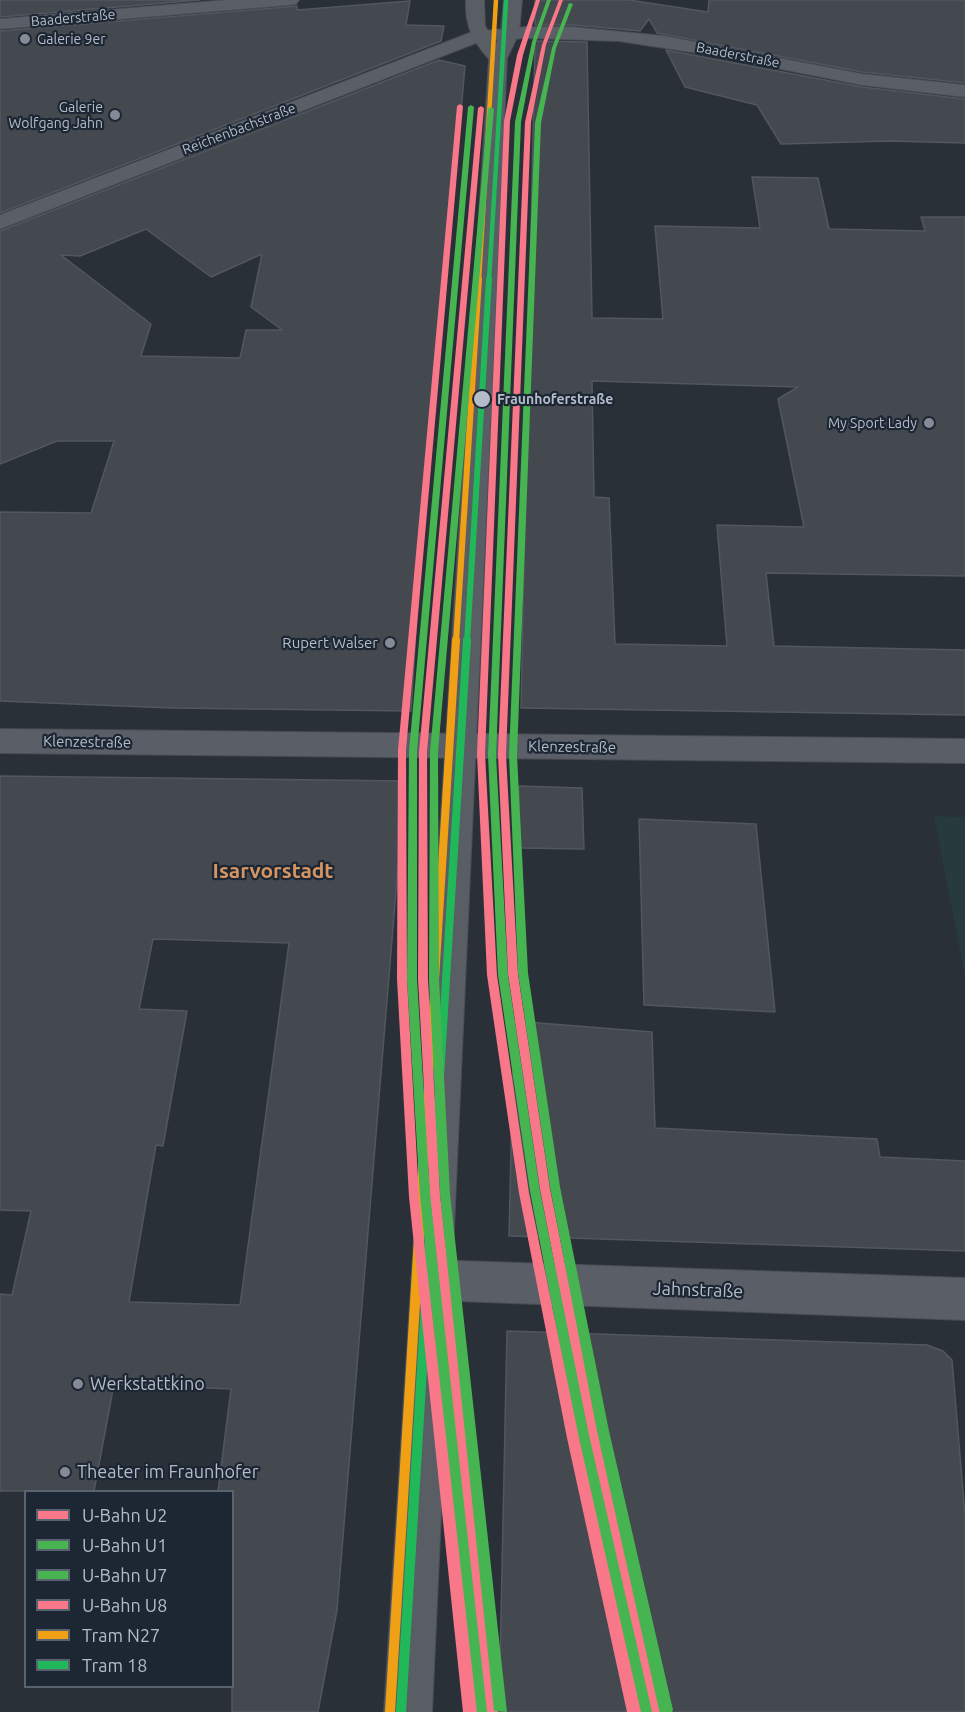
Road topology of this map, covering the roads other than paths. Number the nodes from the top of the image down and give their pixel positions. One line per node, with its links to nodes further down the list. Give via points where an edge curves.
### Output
1 (290, 0): 4 (street, Baaderstraße)
2 (475, 0): 6 (main road, via 473,19)
3 (513, 0): 5 (main road)
4 (0, 24)
5 (510, 33): 6 (street); 7 (main road); 8 (street, Baaderstraße, via 621,35 728,52 850,78)
6 (478, 36): 7 (main road); 9 (street, Reichenbachstraße)
7 (498, 58): 11 (main road)
8 (965, 91)
9 (0, 223)
10 (0, 741): 11 (street, Klenzestraße)
11 (461, 746): 12 (street, Klenzestraße); 13 (main road)
12 (965, 751)
13 (431, 1280): 14 (street, Jahnstraße); 15 (main road)
14 (965, 1299)
15 (408, 1712)

